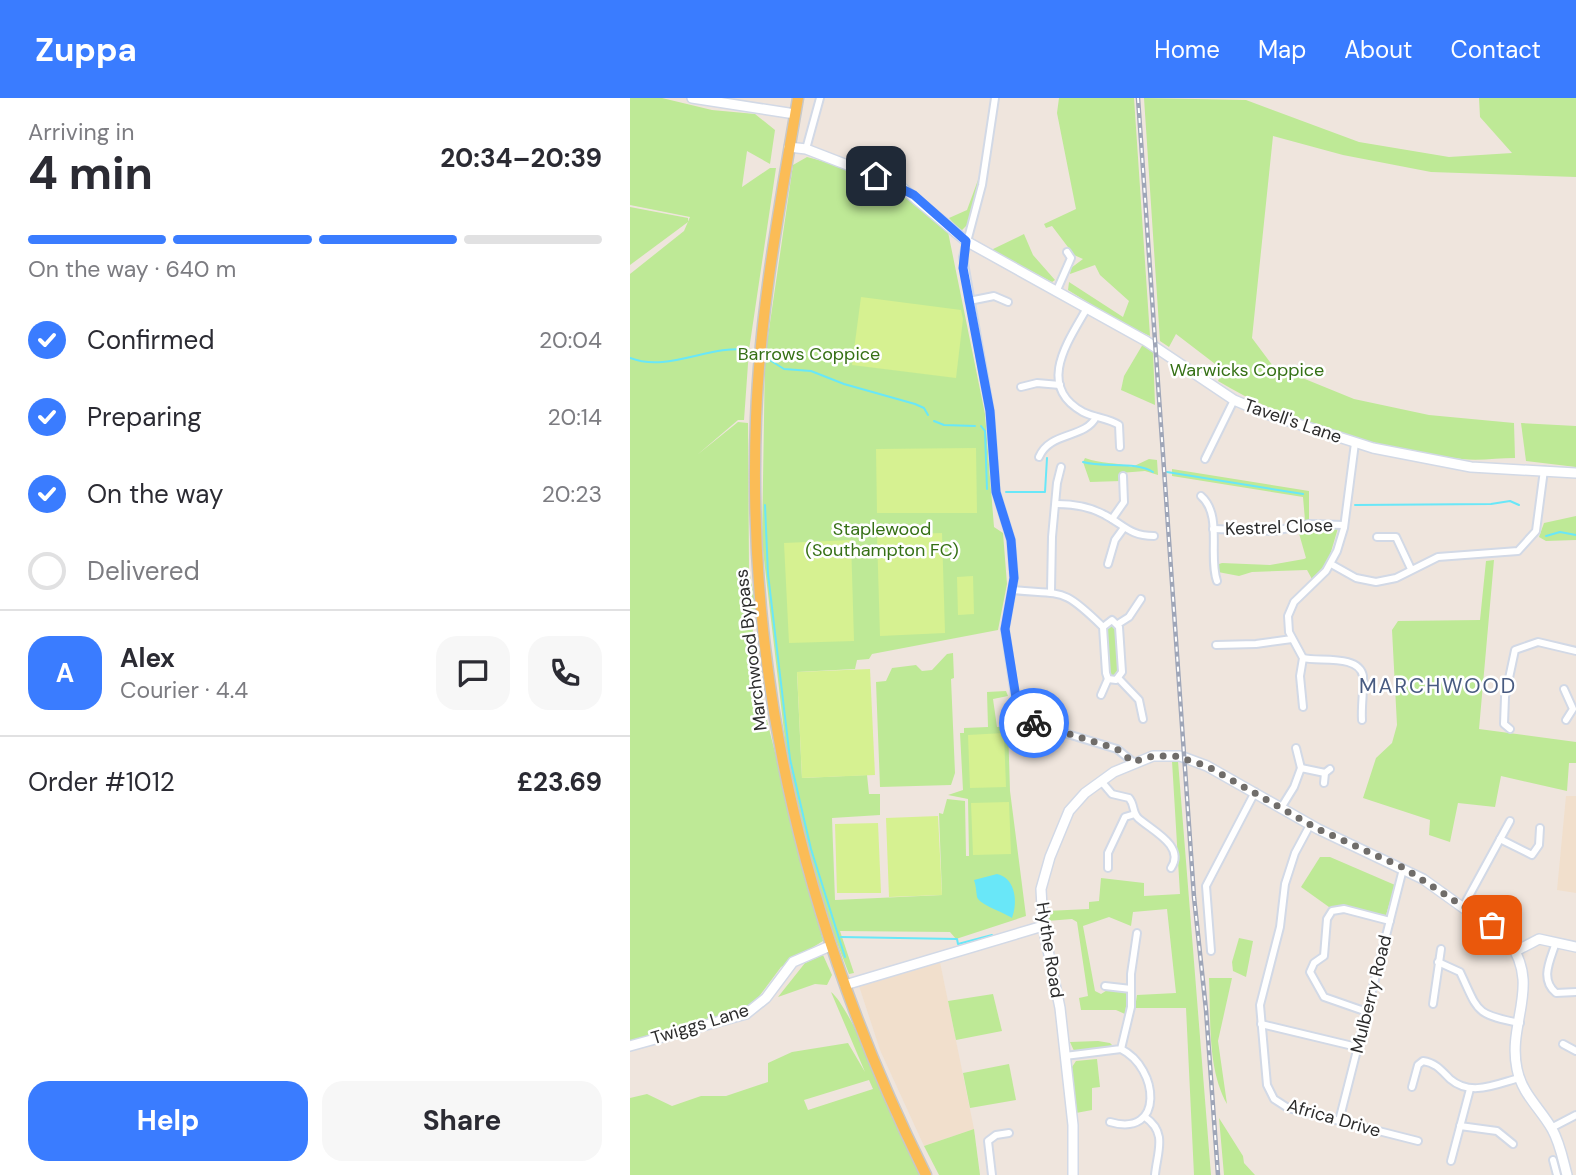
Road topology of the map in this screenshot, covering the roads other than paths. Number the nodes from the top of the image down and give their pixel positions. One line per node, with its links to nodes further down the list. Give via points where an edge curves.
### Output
1 (691, 98): 5 (street)
2 (797, 98): 5 (main road, Marchwood Bypass)
3 (820, 98): 7 (street)
4 (995, 98): 8 (street, via 982,185)
5 (795, 114): 6 (main road, Marchwood Bypass)
6 (789, 147): 7 (street, Tavell's Lane); 79 (main road, Marchwood Bypass, via 756,417 757,586 780,751 802,852)
7 (806, 149): 8 (street, Tavell's Lane, via 899,185)
8 (966, 241): 10 (street, Tavell's Lane); 11 (street, via 963,268)
9 (1067, 252): 10 (street, via 1071,258)
10 (1057, 290): 13 (street, Tavell's Lane)
11 (970, 300): 12 (street, via 994,296); 38 (street, via 990,411 996,492 1011,540)
12 (1008, 302)
13 (1087, 308): 14 (street, via 1060,356); 16 (street, Tavell's Lane, via 1155,346)
14 (1060, 385): 15 (street); 17 (street, via 1074,405)
15 (1021, 387)
16 (1234, 400): 18 (street, Tavell's Lane); 21 (street)
17 (1096, 417): 19 (street, via 1119,425); 20 (street, via 1090,425 1053,440)
18 (1355, 443): 23 (street, Tavell's Lane, via 1471,467); 29 (street)
19 (1120, 447)
20 (1039, 457)
21 (1205, 459)
22 (1061, 467): 27 (street)
23 (1544, 470): 24 (street, Tavell's Lane); 36 (street, via 1536,531 1523,548 1509,554 1443,555)
24 (1576, 473)
25 (1123, 476): 28 (street, via 1124,502)
26 (1201, 496): 31 (street, via 1208,504)
27 (1057, 504): 28 (street, via 1086,506); 39 (street)
28 (1112, 519): 30 (street)
29 (1344, 525): 31 (street, Kestrel Close, via 1310,524 1273,531); 35 (street)
30 (1123, 529): 32 (street); 34 (street)
31 (1213, 529): 37 (street)
32 (1154, 536)
33 (1377, 537): 36 (street, via 1396,537)
34 (1108, 564)
35 (1331, 564): 36 (street, via 1376,583); 43 (street, via 1291,607 1287,621)
36 (1411, 569)
37 (1217, 581)
38 (1012, 590): 39 (street); 60 (street, via 1005,629 1021,715 1028,722 1117,749)
39 (1051, 591): 42 (street, via 1070,597)
40 (1140, 599): 41 (street, via 1137,608)
41 (1118, 624): 42 (street, via 1112,620); 50 (street)
42 (1103, 626): 49 (street)
43 (1292, 639): 44 (street); 48 (street)
44 (1216, 645)
45 (1508, 646): 47 (street)
46 (1576, 650): 47 (street, via 1538,642)
47 (1515, 651): 58 (street, via 1505,697 1504,725)
48 (1303, 658): 53 (street); 56 (street, via 1347,662 1360,669)
49 (1108, 679): 50 (street); 52 (street)
50 (1119, 679): 55 (street, via 1139,700)
51 (1564, 689): 54 (street)
52 (1101, 695)
53 (1303, 707)
54 (1574, 711): 57 (street)
55 (1143, 719)
56 (1362, 720)
57 (1566, 720)
58 (1510, 729)
59 (1296, 748): 61 (street)
60 (1133, 762): 62 (street, Hythe Road); 64 (street, via 1153,756 1184,757)
61 (1301, 768): 63 (street, via 1327,771); 65 (street)
62 (1101, 781): 66 (street, via 1112,794 1129,798); 76 (street, Hythe Road, via 1069,811 1058,835 1041,889)
63 (1325, 783)
64 (1255, 792): 65 (street); 82 (street, via 1206,886)
65 (1281, 808): 68 (street)
66 (1135, 814): 71 (street, via 1125,817 1108,853); 73 (street, via 1167,840 1173,854)
67 (1510, 821): 70 (street)
68 (1310, 825): 72 (street); 92 (street, Africa Drive, via 1292,862 1261,1005)
69 (1540, 828): 70 (street, via 1538,848 1532,855)
70 (1500, 839): 74 (street)
71 (1108, 868)
72 (1404, 868): 74 (street); 75 (street, Mulberry Road)
73 (1171, 869)
74 (1463, 907): 83 (street, via 1492,925)
75 (1390, 921): 90 (street, Mulberry Road); 90 (street, via 1344,909 1332,911 1324,956 1310,971 1324,997)
76 (1043, 926): 85 (street); 98 (street, Hythe Road)
77 (1138, 933): 87 (street)
78 (1556, 942): 80 (street); 83 (street, via 1536,940); 88 (street, via 1546,974 1548,984 1556,993)
79 (830, 946): 85 (main road, Marchwood Bypass); 94 (street, Twiggs Lane, via 793,962 766,998 746,1013)
80 (1576, 947)
81 (1441, 949): 84 (street)
82 (1211, 951)
83 (1516, 951): 91 (street, via 1525,984)
84 (1437, 962): 89 (street); 91 (street, via 1460,972 1483,1014)
85 (845, 985): 113 (main road, Marchwood Bypass, via 879,1075)
86 (1105, 986): 87 (street)
87 (1131, 989): 96 (street)
88 (1576, 992)
89 (1433, 1004)
90 (1367, 1012): 95 (street, Mulberry Road)
91 (1520, 1023): 99 (street, via 1516,1048)
92 (1261, 1024): 95 (street); 104 (street, Africa Drive, via 1266,1085 1274,1098 1288,1108)
93 (1563, 1044): 97 (street)
94 (630, 1046)
95 (1357, 1046): 104 (street, Mulberry Road)
96 (1121, 1049): 98 (street); 103 (street, via 1136,1059 1149,1080 1151,1099)
97 (1576, 1051)
98 (1065, 1056): 115 (street, Hythe Road)
99 (1520, 1078): 101 (street); 107 (street)
100 (1412, 1087): 101 (street, via 1423,1061 1437,1065 1457,1084)
101 (1470, 1089): 106 (street)
102 (1576, 1115): 107 (street)
103 (1145, 1117): 105 (street, via 1130,1124); 116 (street, via 1156,1127 1161,1141)
104 (1339, 1121): 109 (street, Africa Drive)
105 (1110, 1122)
106 (1460, 1126): 110 (street, via 1497,1131); 112 (street)
107 (1551, 1128): 118 (street)
108 (1009, 1133): 114 (street, via 988,1141)
109 (1418, 1141)
110 (1513, 1144)
111 (1553, 1160): 117 (street)
112 (1451, 1161)
113 (926, 1175)
114 (992, 1175)
115 (1073, 1175)
116 (1155, 1175)
117 (1557, 1175)
118 (1567, 1175)

